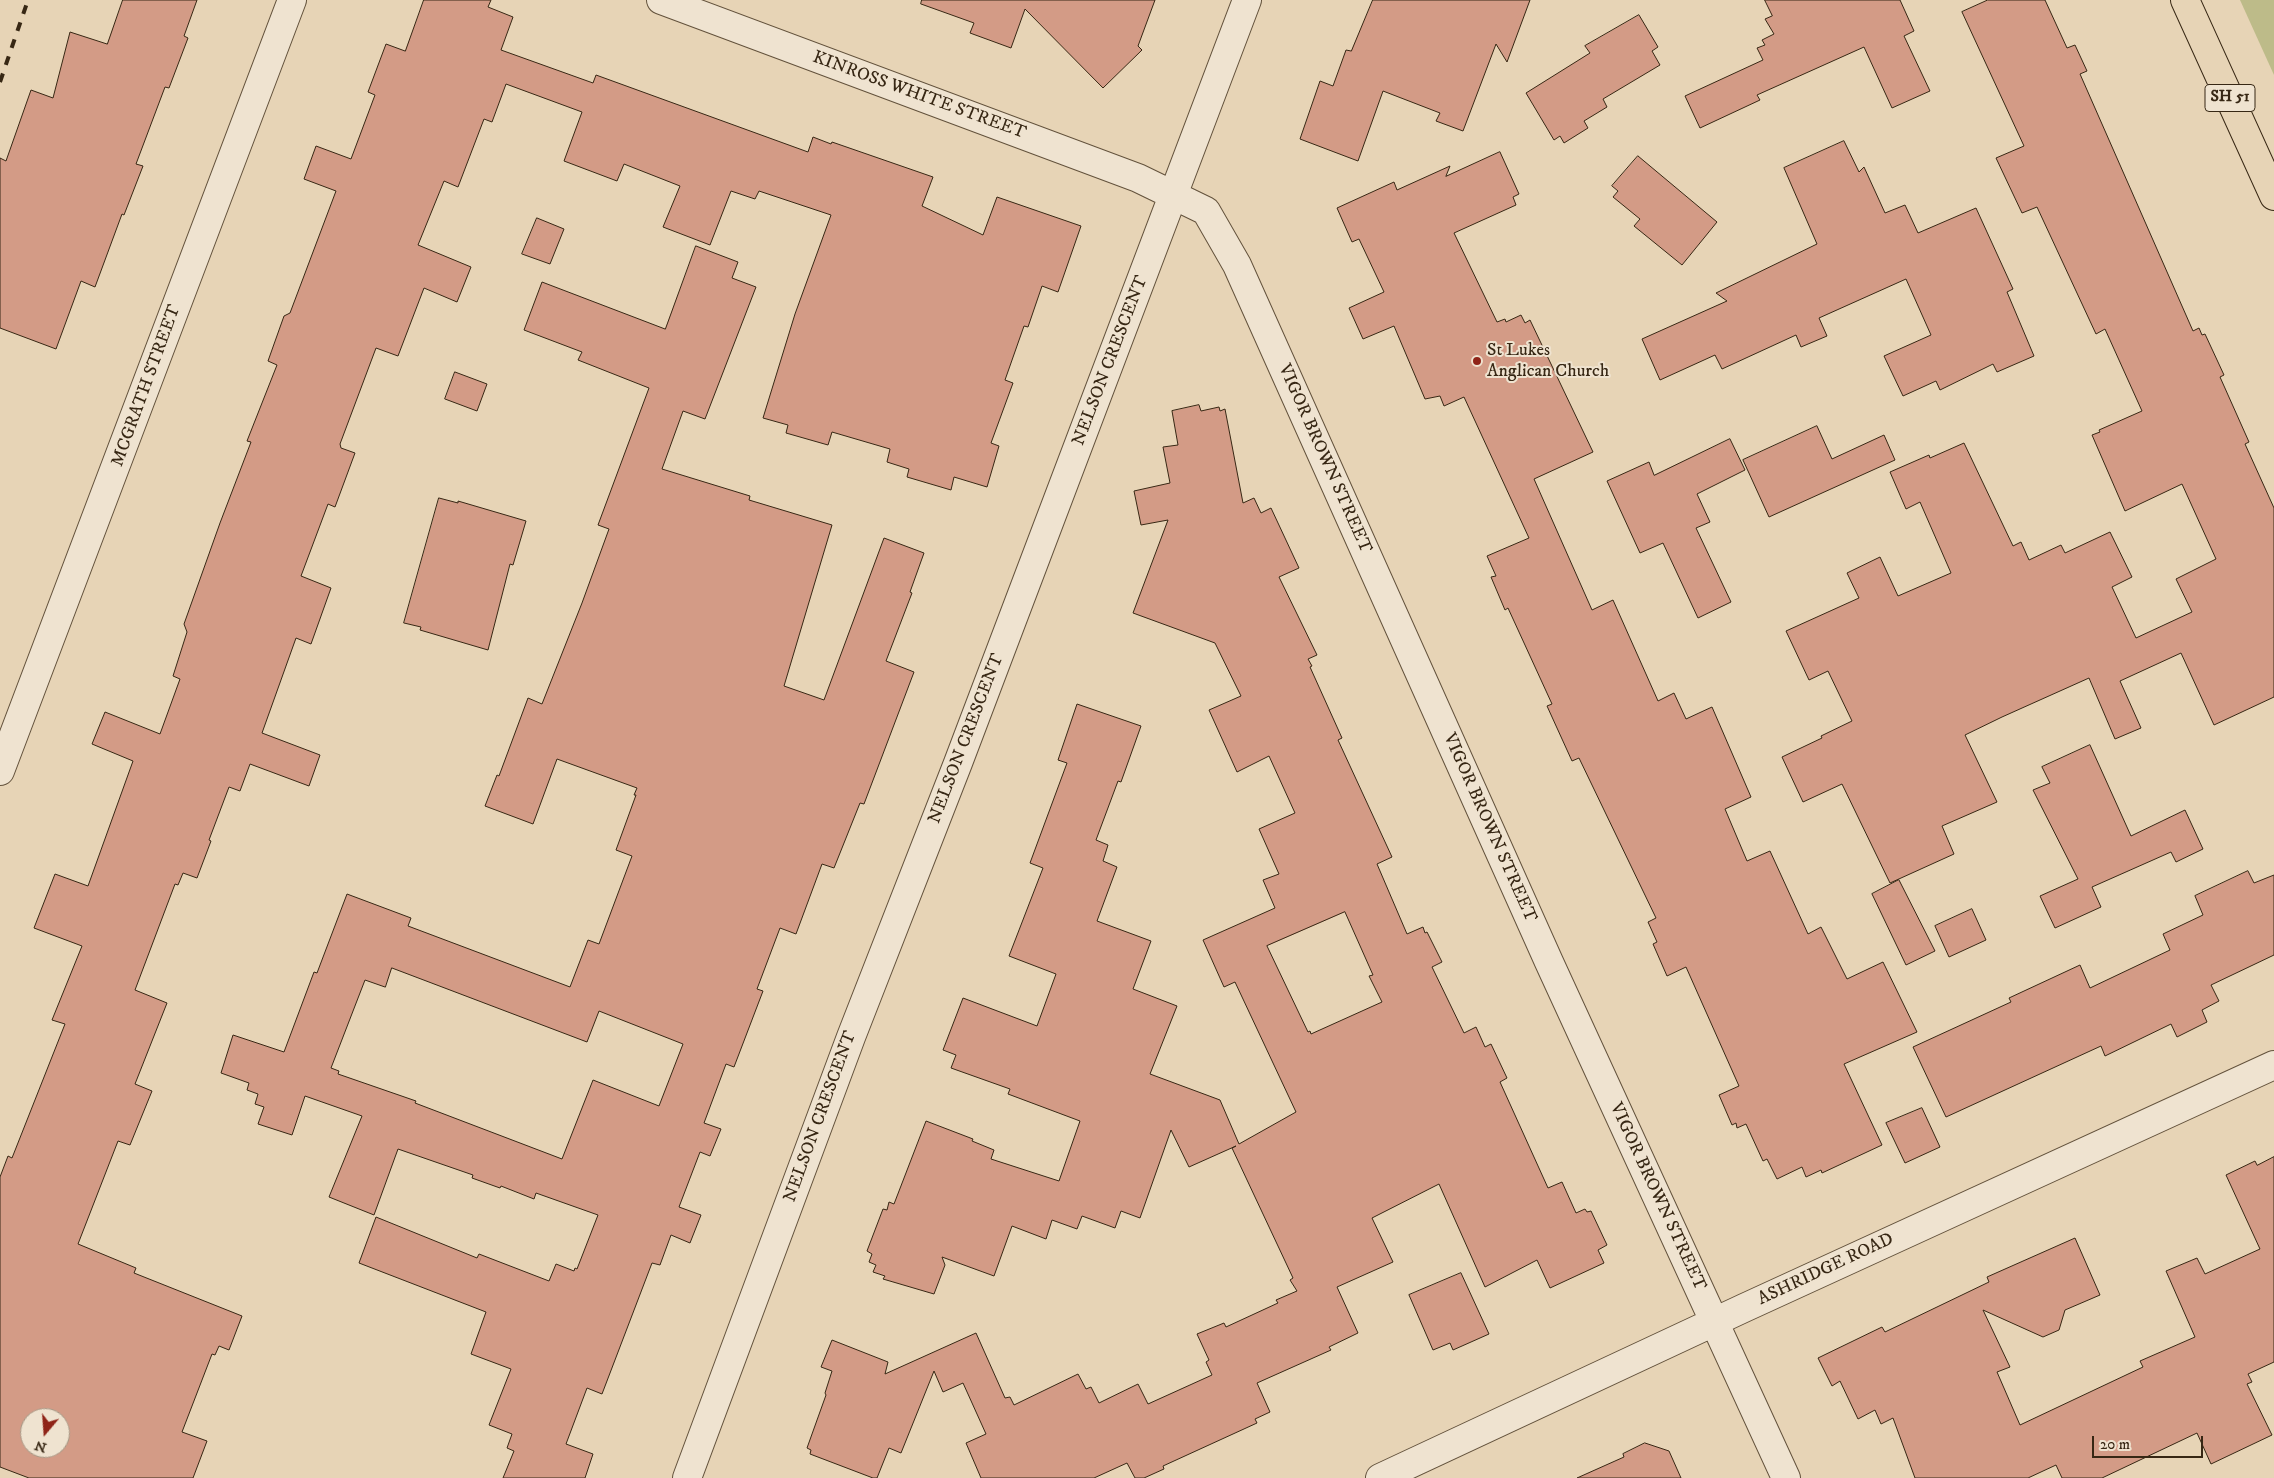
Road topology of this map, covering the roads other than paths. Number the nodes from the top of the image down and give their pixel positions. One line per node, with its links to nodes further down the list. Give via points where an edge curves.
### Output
1 (292, 0): 7 (street, MCGRATH STREET)
2 (661, 0): 5 (street, KINROSS WHITE STREET, via 1138,178)
3 (1247, 0): 5 (street, NELSON CRESCENT)
4 (2185, 0): 6 (main road, SH 51)
5 (1175, 195): 9 (street, VIGOR BROWN STREET, via 1206,211 1237,265); 10 (street, NELSON CRESCENT, via 851,1037)
6 (2274, 196)
7 (0, 771)
8 (2274, 1065): 9 (street, ASHRIDGE ROAD)
9 (1714, 1322): 11 (street, ASHRIDGE ROAD); 12 (street, VIGOR BROWN STREET)
10 (687, 1478)
11 (1380, 1478)
12 (1786, 1478)

